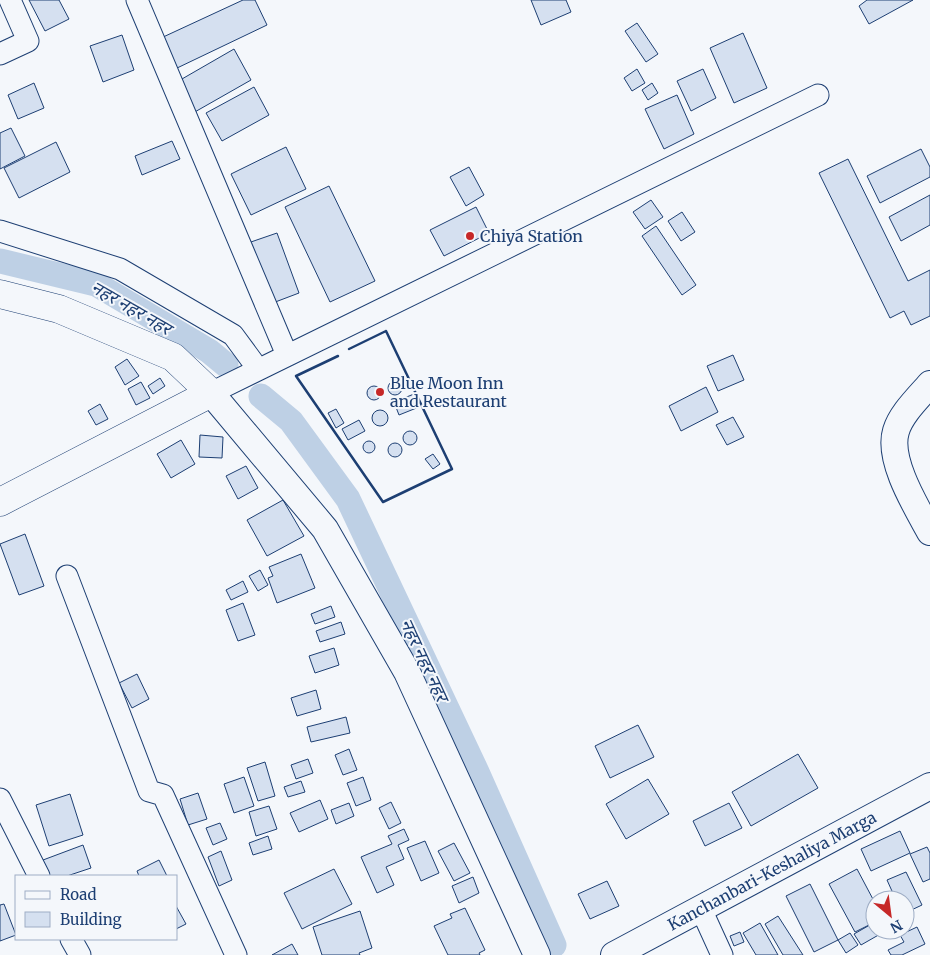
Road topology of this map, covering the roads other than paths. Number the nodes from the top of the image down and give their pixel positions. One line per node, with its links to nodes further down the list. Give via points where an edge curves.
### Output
1 (10, 0): 3 (street, via 28,41)
2 (137, 0): 7 (street)
3 (0, 54)
4 (818, 95): 7 (street)
5 (0, 232): 8 (street, via 120,269 233,334)
6 (0, 294): 10 (main road, via 59,309 173,357)
7 (287, 355): 8 (street)
8 (258, 369): 10 (street)
9 (930, 384): 12 (street, via 909,409 896,432 896,457 903,483)
10 (211, 394): 11 (main road); 21 (street, via 325,529 406,672)
11 (0, 502)
12 (930, 532)
13 (68, 576): 20 (street, via 149,791 163,795)
14 (930, 786): 17 (street, Kanchanbari-Keshaliya Marga)
15 (0, 799): 16 (street)
16 (38, 875)
17 (701, 909): 22 (street, Kanchanbari-Keshaliya Marga); 23 (street)
18 (72, 940): 19 (street)
19 (80, 955)
20 (236, 955)
21 (537, 955)
22 (614, 955)
23 (722, 955)

